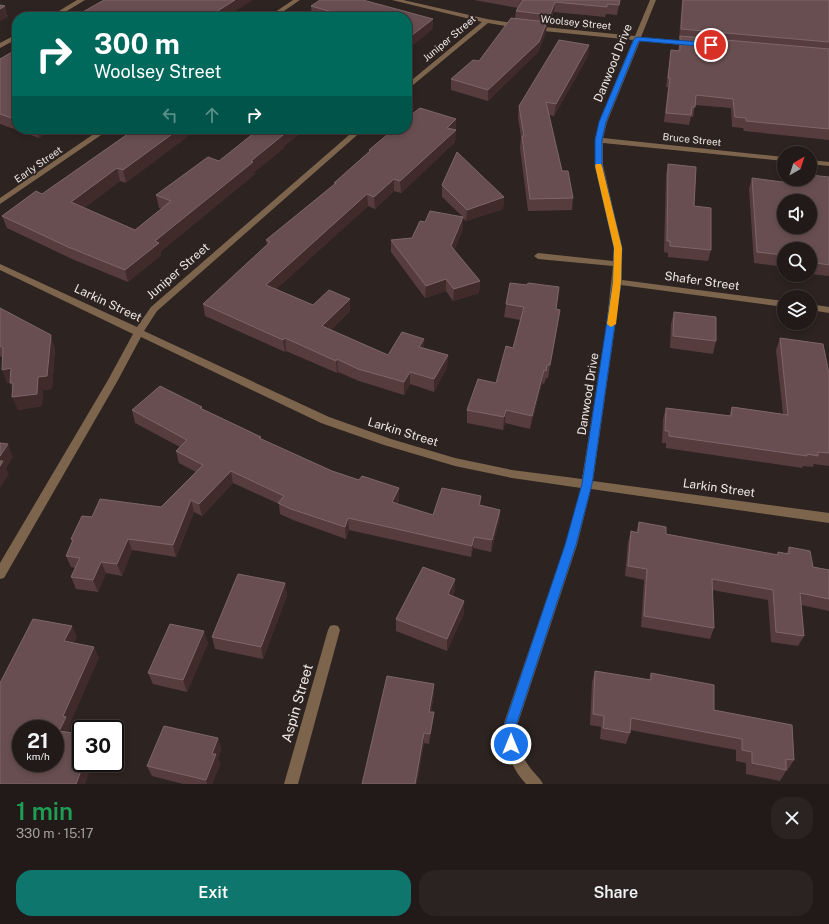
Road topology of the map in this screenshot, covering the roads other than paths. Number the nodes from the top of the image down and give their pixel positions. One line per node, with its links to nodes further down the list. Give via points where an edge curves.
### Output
1 (82, 0): 5 (street)
2 (297, 0): 6 (street)
3 (395, 0): 7 (street, Woolsey Street)
4 (653, 0): 9 (street, Danwood Drive)
5 (61, 12)
6 (279, 12)
7 (487, 21): 9 (street, Woolsey Street); 12 (street, Juniper Street)
8 (12, 39): 11 (street)
9 (637, 39): 10 (street, Woolsey Street); 15 (street, Danwood Drive, via 603,122)
10 (698, 44)
11 (0, 46)
12 (412, 84)
13 (99, 134): 19 (street, Early Street)
14 (354, 134): 27 (street, Juniper Street, via 154,309)
15 (599, 140): 16 (street, Bruce Street); 21 (street, Danwood Drive, via 599,165 618,248)
16 (777, 158)
17 (817, 163): 18 (street)
18 (829, 164)
19 (0, 202)
20 (538, 256): 21 (street)
21 (618, 264): 23 (street, Danwood Drive)
22 (0, 267): 27 (street, Larkin Street)
23 (617, 282): 24 (street, Shafer Street); 28 (street, Danwood Drive)
24 (777, 303)
25 (817, 308): 26 (street)
26 (829, 310)
27 (138, 332): 28 (street, Larkin Street, via 325,420 388,442 455,462 497,471); 30 (street, Juniper Street, via 113,380)
28 (587, 484): 29 (street, Larkin Street); 33 (street, Danwood Drive, via 571,545 511,723 511,744 520,766)
29 (829, 518)
30 (0, 574)
31 (334, 630): 32 (street, Aspin Street)
32 (291, 784)
33 (536, 784)

